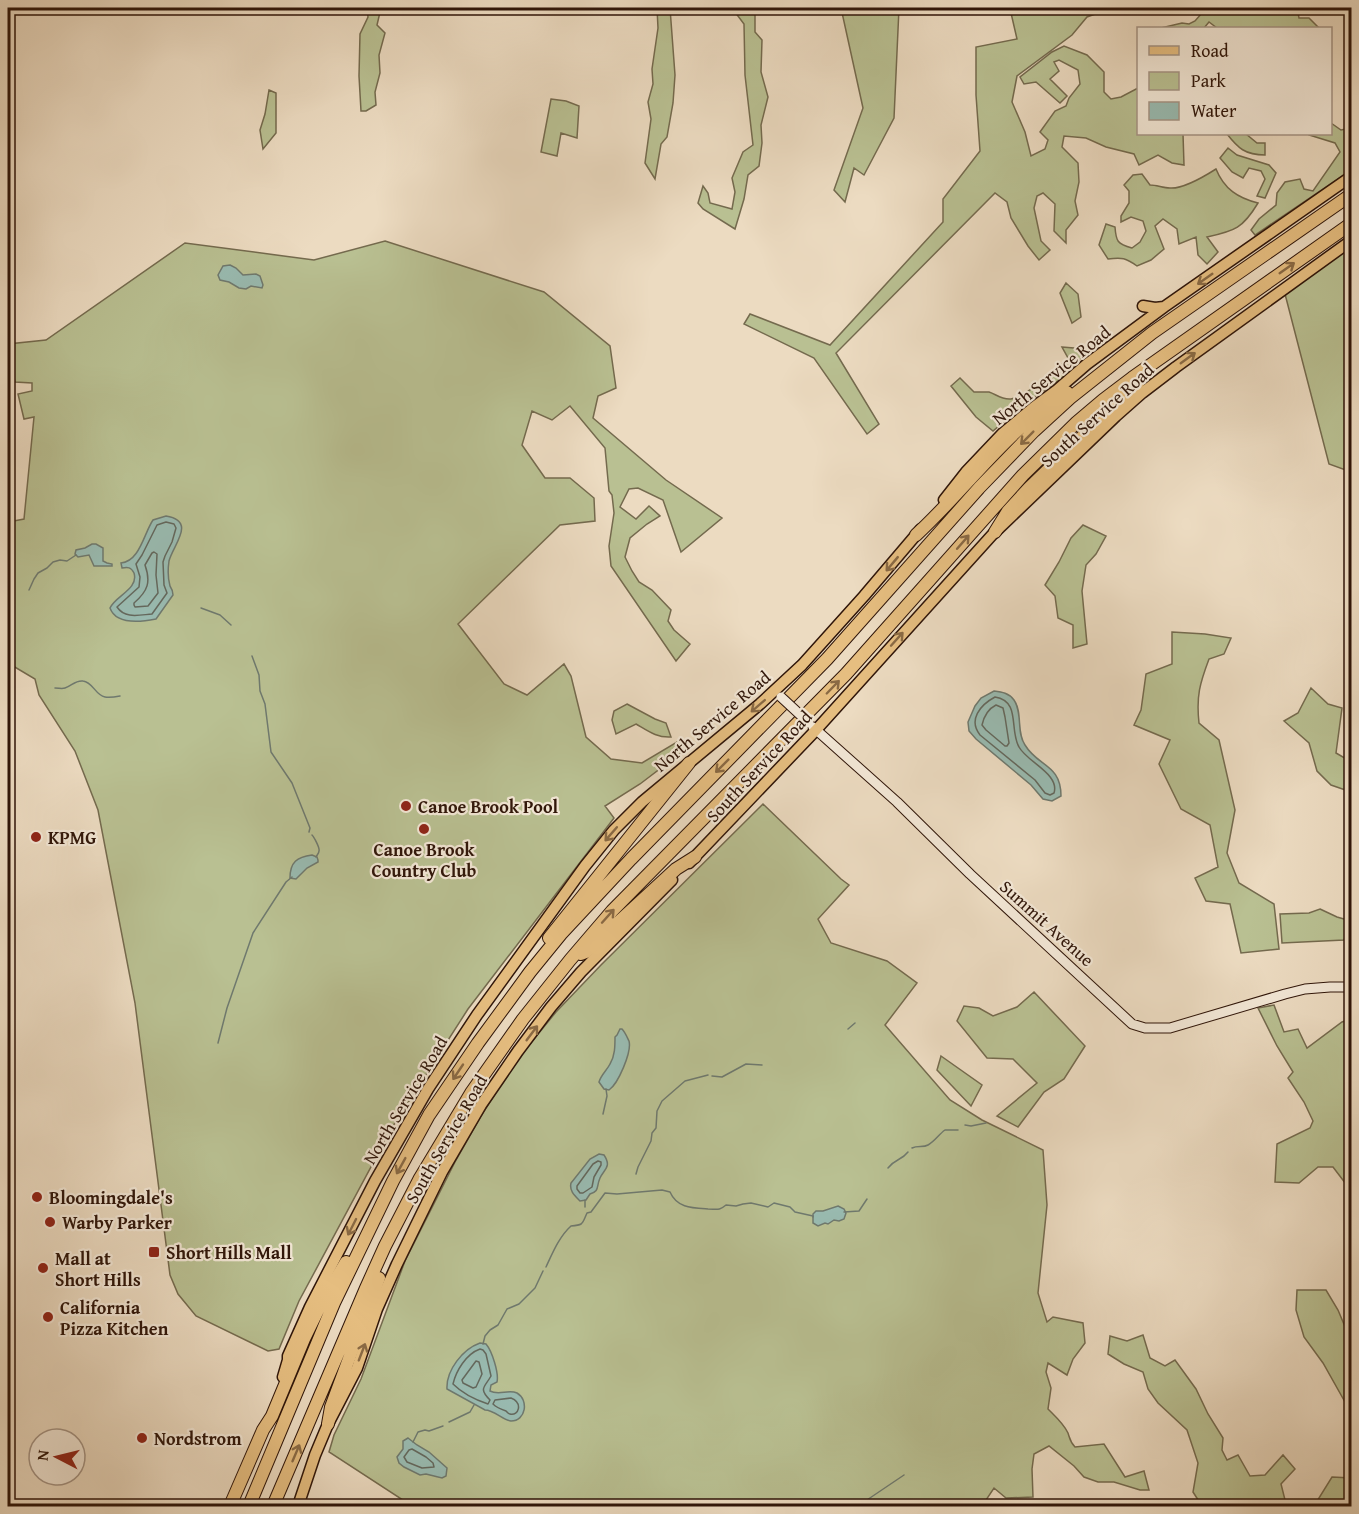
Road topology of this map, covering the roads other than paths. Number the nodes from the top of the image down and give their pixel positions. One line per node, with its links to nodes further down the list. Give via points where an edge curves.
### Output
1 (1352, 176): 6 (main road, North Service Road, one-way to 6)
2 (1352, 194): 8 (highway)
3 (1352, 222): 7 (highway, one-way to 3)
4 (1352, 240): 9 (main road, South Service Road, one-way to 4, via 1142,393)
5 (1143, 306): 6 (main road)
6 (1164, 308): 10 (main road, North Service Road, via 1003,433)
7 (1202, 328): 9 (highway, via 1128,391 1029,488); 15 (highway, one-way to 7, via 647,874 846,674 1050,448 1103,400)
8 (1102, 372): 10 (highway, via 1033,416); 17 (highway, one-way to 17, via 1007,458 793,695 596,895 530,972)
9 (995, 532): 12 (main road, South Service Road, one-way to 9)
10 (916, 535): 11 (main road, North Service Road, one-way to 11)
11 (778, 694): 12 (street, Summit Avenue, bridge); 13 (main road, North Service Road, one-way to 13)
12 (813, 727): 14 (main road, South Service Road); 16 (street, Summit Avenue, via 1132,1024 1170,1028 1305,989)
13 (688, 763): 17 (highway, via 560,922); 21 (main road, North Service Road, one-way to 21, via 642,802 585,866 428,1089 310,1307 288,1356)
14 (695, 857): 15 (highway, via 676,869 586,952); 20 (main road, South Service Road, one-way to 14, via 357,1368 397,1264 442,1172 481,1105 581,972)
15 (570, 960): 18 (highway, via 471,1093)
16 (1352, 987)
17 (478, 1043): 19 (highway, one-way to 19, via 429,1115)
18 (398, 1223): 20 (highway, via 392,1248 330,1407); 24 (highway, one-way to 18, via 366,1288)
19 (370, 1227): 21 (highway, via 322,1302); 23 (highway)
20 (328, 1424): 25 (main road, South Service Road)
21 (263, 1430): 22 (highway)
22 (230, 1506)
23 (249, 1506)
24 (274, 1506)
25 (298, 1506)

